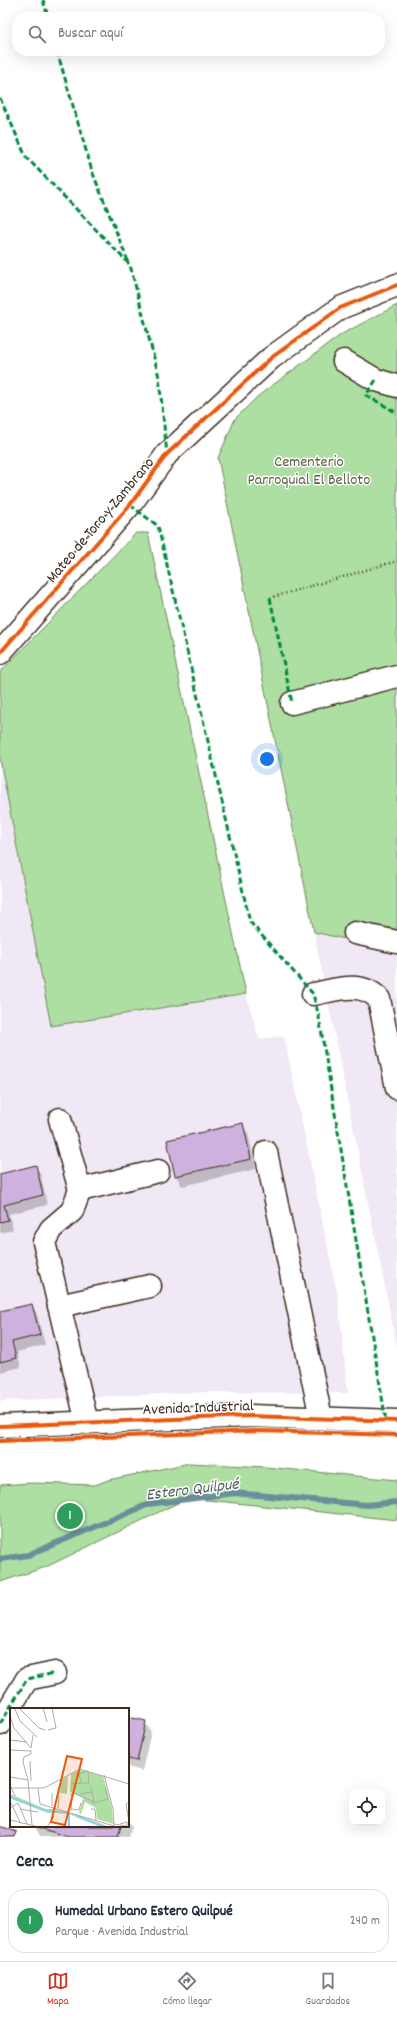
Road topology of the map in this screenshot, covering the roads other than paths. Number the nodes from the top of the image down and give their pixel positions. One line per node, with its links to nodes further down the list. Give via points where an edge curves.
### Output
1 (397, 285): 4 (street, Mateo de Toro y Zambrano, via 340,308 271,358 167,454 130,505)
2 (344, 361): 3 (street, via 376,380)
3 (397, 386)
4 (0, 653)
5 (397, 676): 6 (street)
6 (292, 703)
7 (355, 933): 8 (street)
8 (397, 942)
9 (313, 994): 10 (street, via 359,987 371,991 379,999)
10 (397, 1088)
11 (60, 1119): 14 (street)
12 (266, 1152): 17 (street)
13 (158, 1171): 14 (street)
14 (80, 1190): 16 (street, via 72,1211 51,1229 44,1242)
15 (150, 1286): 16 (street)
16 (59, 1306): 19 (street)
17 (321, 1418): 18 (street, Avenida Industrial); 19 (street, Avenida Industrial, via 250,1416)
18 (397, 1421)
19 (87, 1422): 20 (street, Avenida Industrial)
20 (0, 1426)
21 (55, 1673): 22 (street, via 27,1679)
22 (0, 1724)

